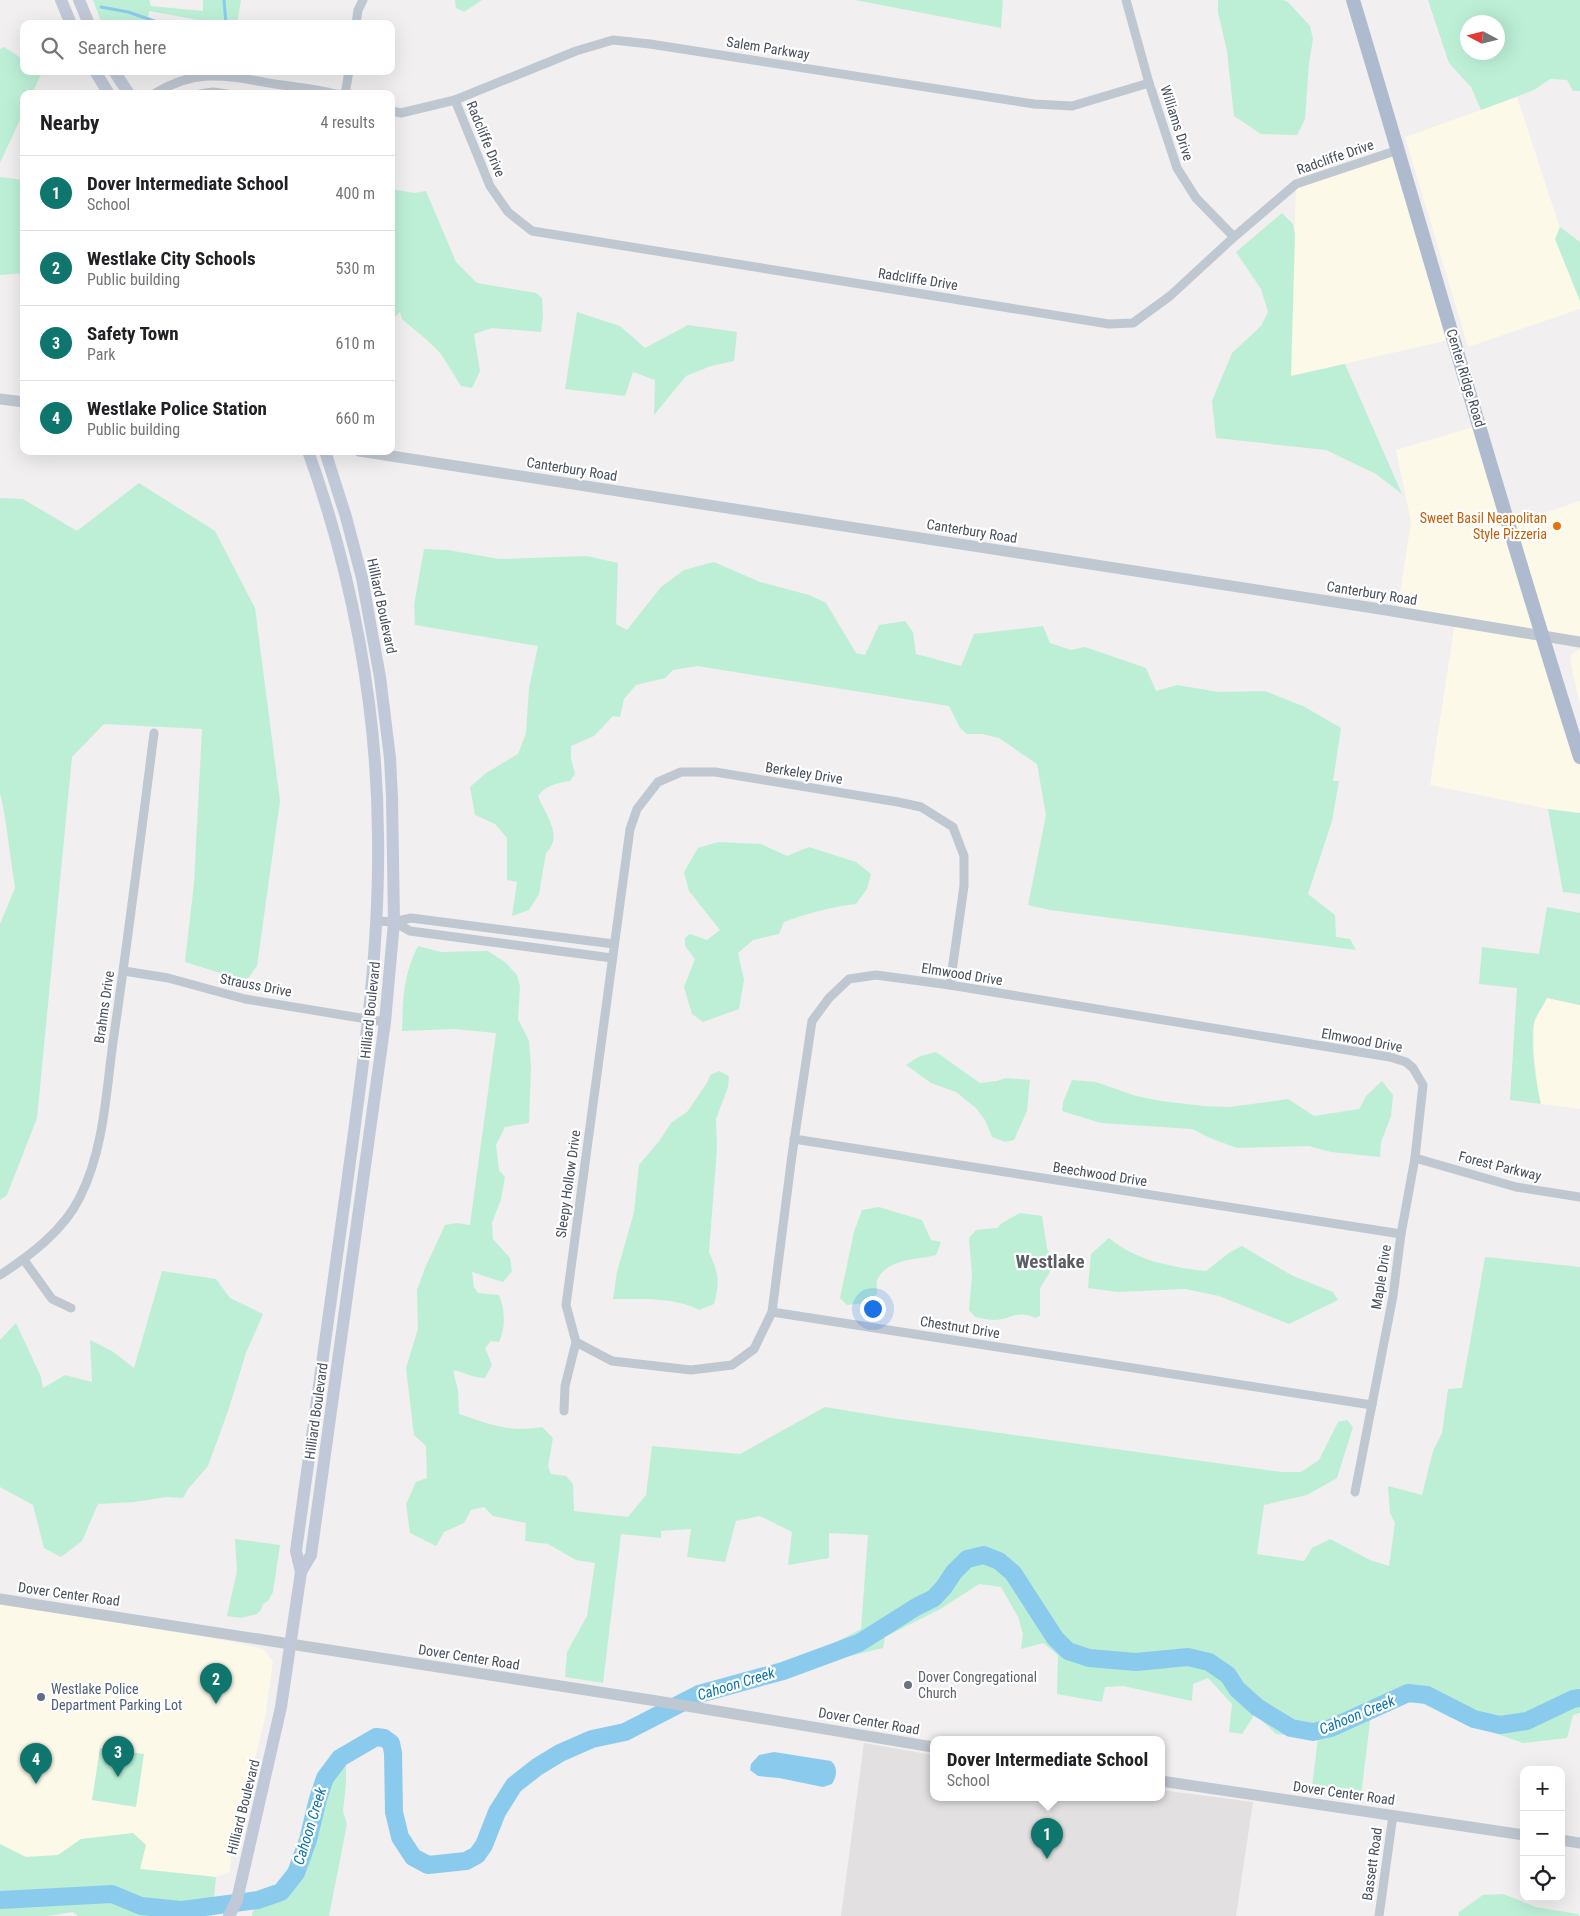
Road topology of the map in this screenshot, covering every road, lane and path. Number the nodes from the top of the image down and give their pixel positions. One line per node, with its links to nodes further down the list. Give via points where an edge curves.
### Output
1 (61, 0): 6 (main road)
2 (78, 0): 7 (main road)
3 (363, 0): 8 (street)
4 (1126, 0): 14 (street, Williams Drive)
5 (1353, 0): 22 (main road, Center Ridge Road)
6 (69, 20)
7 (87, 20)
8 (357, 20)
9 (97, 75): 15 (main road)
10 (117, 75): 16 (main road)
11 (220, 75): 18 (street)
12 (220, 75): 17 (street, via 193,77 170,83)
13 (348, 75): 19 (street)
14 (1149, 82): 20 (street, Salem Parkway, via 1072,106 1034,104 614,40 576,51); 23 (street, Williams Drive, via 1177,168 1196,198)
15 (107, 90)
16 (126, 90)
17 (160, 90)
18 (312, 90)
19 (346, 90)
20 (455, 100): 21 (street, Salem Parkway); 23 (street, Radcliffe Drive, via 490,186 508,212 532,231 1109,324 1133,323 1170,296)
21 (395, 112)
22 (1398, 150): 23 (street, Radcliffe Drive, via 1296,184); 29 (main road, Center Ridge Road)
23 (1234, 237)
24 (0, 399): 25 (street)
25 (20, 402)
26 (309, 455): 33 (main road, Hilliard Boulevard, via 339,551 366,690 378,834)
27 (326, 455): 34 (main road, Hilliard Boulevard, via 362,578 380,677 390,758)
28 (385, 455): 29 (street, Canterbury Road, via 1366,606)
29 (1542, 637): 30 (street, Canterbury Road); 32 (main road, Center Ridge Road)
30 (1580, 642)
31 (154, 734): 37 (street, Brahms Drive)
32 (1580, 757)
33 (377, 921): 34 (street); 39 (main road, Hilliard Boulevard)
34 (394, 922): 35 (street, via 411,918); 36 (street, via 410,931); 40 (main road, Hilliard Boulevard)
35 (614, 944): 36 (street, Berkeley Drive); 38 (street, Berkeley Drive, via 630,829 637,810 658,782 681,772 715,772 921,807 954,827 964,856 964,886)
36 (612, 958): 50 (street, Sleepy Hollow Drive, via 566,1306)
37 (124, 971): 39 (street, Strauss Drive, via 168,978 245,999); 46 (street, Brahms Drive, via 97,1154 80,1197 60,1227)
38 (950, 985): 41 (street, Elmwood Drive, via 1390,1057); 42 (street, Elmwood Drive, via 876,975 849,979 829,998 812,1021)
39 (369, 1019): 40 (street, Strauss Drive); 54 (main road, Hilliard Boulevard, via 296,1551)
40 (385, 1022): 54 (main road, Hilliard Boulevard, via 311,1555)
41 (1413, 1068): 43 (street, Maple Drive, via 1423,1085)
42 (794, 1139): 45 (street, Beechwood Drive); 49 (street, Elmwood Drive)
43 (1415, 1158): 44 (street, Forest Parkway, via 1516,1186); 45 (street, Maple Drive)
44 (1580, 1197)
45 (1401, 1234): 51 (street, Maple Drive)
46 (24, 1260): 47 (street, Brahms Drive); 48 (street, via 52,1299)
47 (0, 1275)
48 (70, 1308)
49 (772, 1312): 50 (street, via 754,1350 732,1364 691,1370 612,1361); 51 (street, Chestnut Drive)
50 (576, 1342): 52 (street, Sleepy Hollow Drive, via 565,1386)
51 (1372, 1405): 53 (street, Maple Drive)
52 (564, 1411)
53 (1355, 1492)
54 (301, 1572): 56 (main road, Hilliard Boulevard)
55 (0, 1599): 56 (street, Dover Center Road)
56 (290, 1644): 57 (street, Dover Center Road); 63 (main road, Hilliard Boulevard, via 272,1748)
57 (930, 1746)
58 (1165, 1782): 59 (street, Dover Center Road)
59 (1393, 1815): 60 (street, Dover Center Road); 66 (street, Bassett Road)
60 (1520, 1833)
61 (1565, 1841): 62 (street)
62 (1580, 1843)
63 (237, 1900): 64 (main road, Hilliard Boulevard); 65 (main road, Hilliard Boulevard)
64 (229, 1916)
65 (238, 1916)
66 (1379, 1916)

